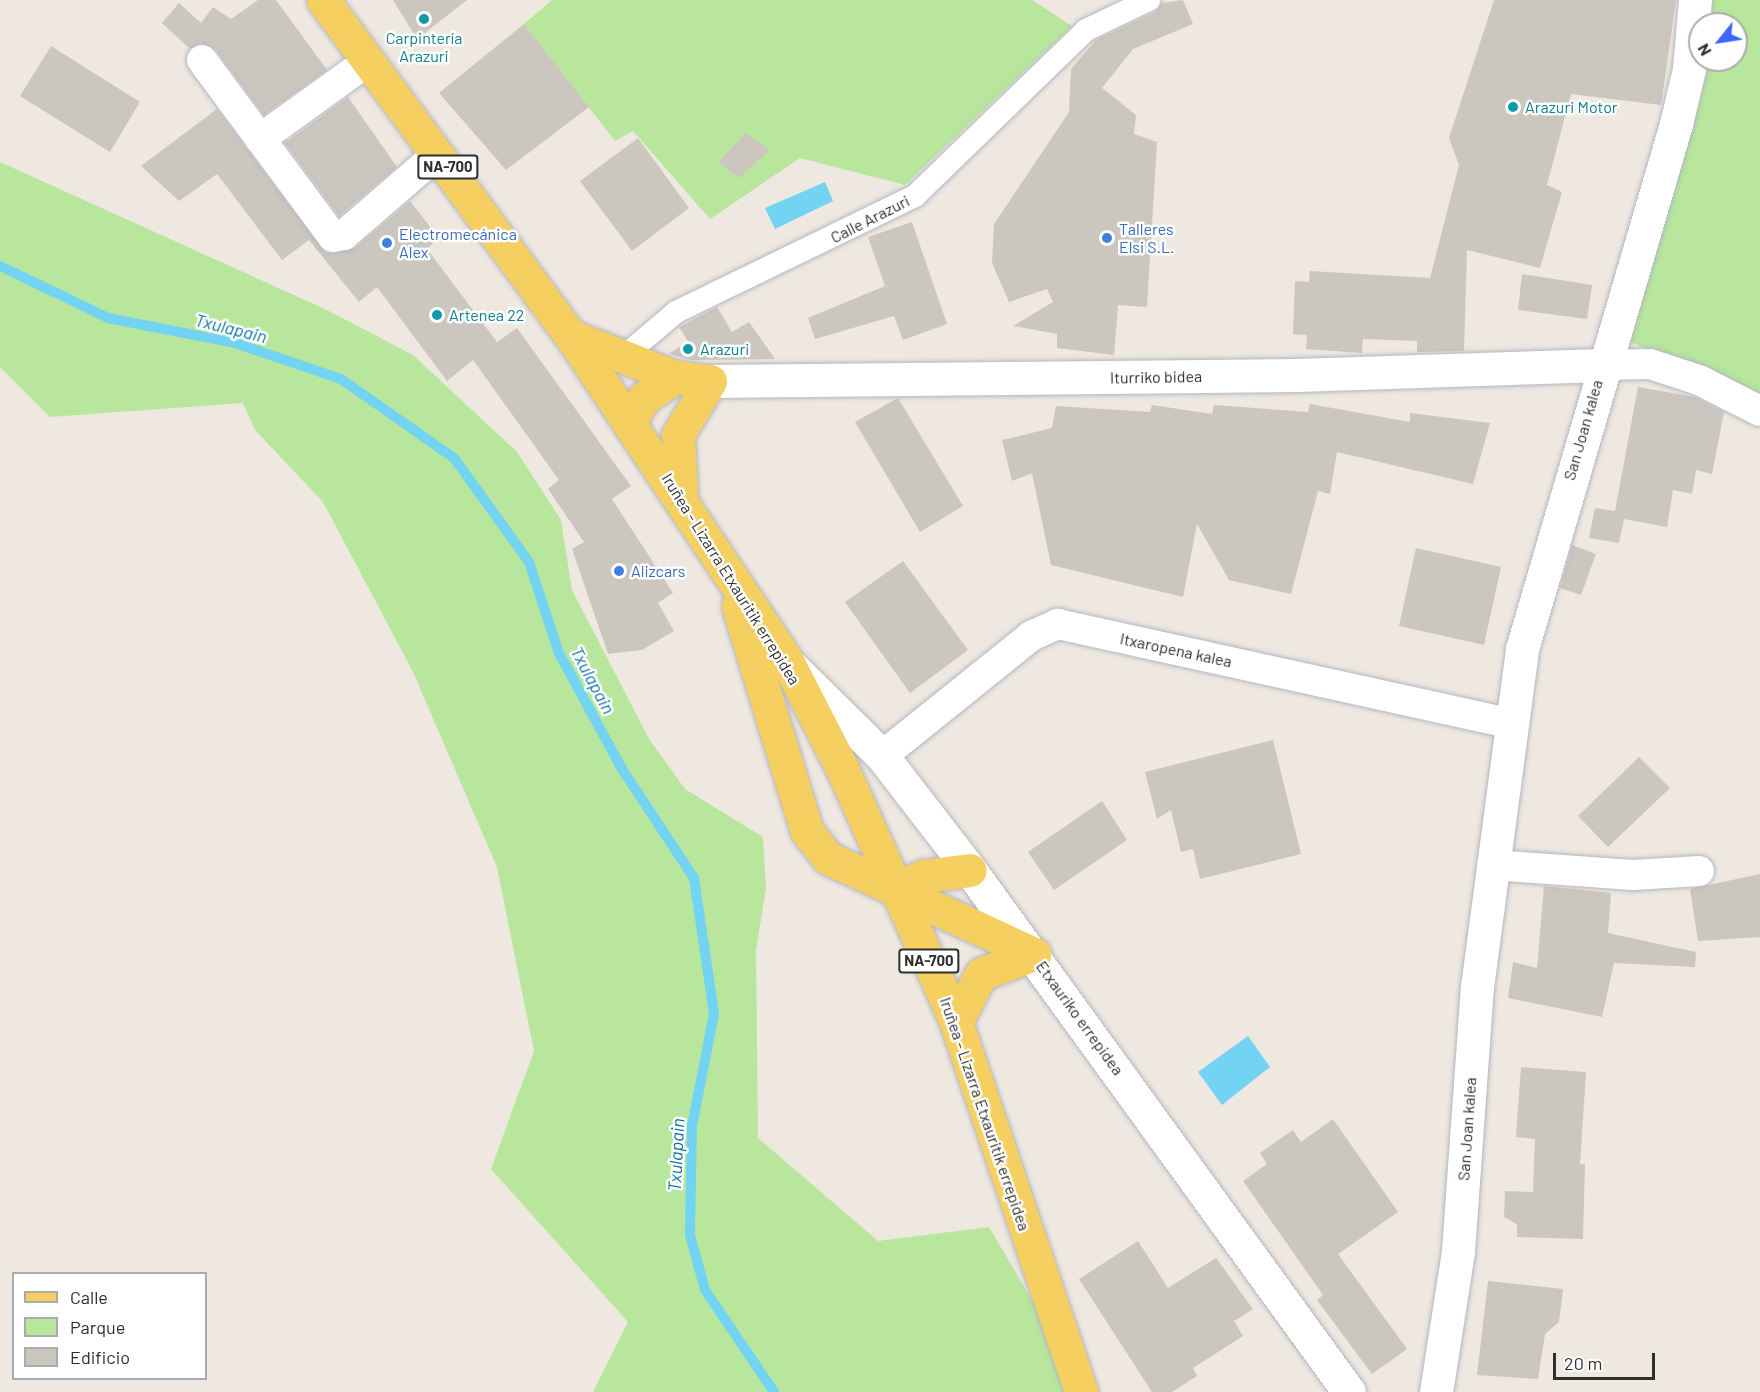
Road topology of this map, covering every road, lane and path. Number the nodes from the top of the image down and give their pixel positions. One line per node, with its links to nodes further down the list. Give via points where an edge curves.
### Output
1 (323, 0): 5 (main road, Iruñea - Lizarra Etxauritik errepidea / NA-700)
2 (1149, 0): 9 (street, Calle Arazuri, via 1086,30 915,196 676,312)
3 (1695, 0): 10 (street, San Joan kalea, via 1676,124)
4 (202, 60): 6 (street)
5 (368, 61): 6 (street); 7 (main road, Iruñea - Lizarra Etxauritik errepidea / NA-700)
6 (260, 139): 7 (street, via 333,237 344,236)
7 (438, 154): 8 (main road, Iruñea - Lizarra Etxauritik errepidea / NA-700)
8 (571, 336): 9 (main road); 14 (main road, Iruñea - Lizarra Etxauritik errepidea / NA-700)
9 (621, 358): 11 (main road)
10 (1602, 364): 12 (street, Iturriko bidea, via 1297,375); 13 (street, via 1650,364 1699,380); 18 (street, San Joan kalea, via 1522,649)
11 (675, 377): 12 (main road); 14 (main road, via 644,398)
12 (710, 381): 15 (main road, via 678,435)
13 (1760, 411)
14 (629, 422): 15 (main road, Iruñea - Lizarra Etxauritik errepidea / NA-700)
15 (682, 498): 16 (main road, Iruñea - Lizarra Etxauritik errepidea / NA-700)
16 (727, 567): 17 (main road, Iruñea - Lizarra Etxauritik errepidea / NA-700); 23 (main road, via 807,831 828,858)
17 (788, 663): 19 (street, Etxauriko errepidea); 23 (main road, Iruñea - Lizarra Etxauritik errepidea / NA-700)
18 (1510, 723): 19 (street, Itxaropena kalea, via 1058,624 1031,636); 20 (street, San Joan kalea)
19 (882, 756): 21 (street, Etxauriko errepidea)
20 (1492, 866): 22 (street, via 1633,875); 28 (street, San Joan kalea, via 1458,1251)
21 (969, 870): 23 (main road, via 923,876); 24 (street, Etxauriko errepidea)
22 (1699, 871)
23 (898, 888): 24 (main road); 25 (main road, Iruñea - Lizarra Etxauritik errepidea / NA-700)
24 (1034, 954): 25 (main road, via 981,974); 27 (street, Etxauriko errepidea)
25 (956, 1022): 26 (main road, Iruñea - Lizarra Etxauritik errepidea / NA-700)
26 (1079, 1386)
27 (1349, 1392)
28 (1436, 1392)

